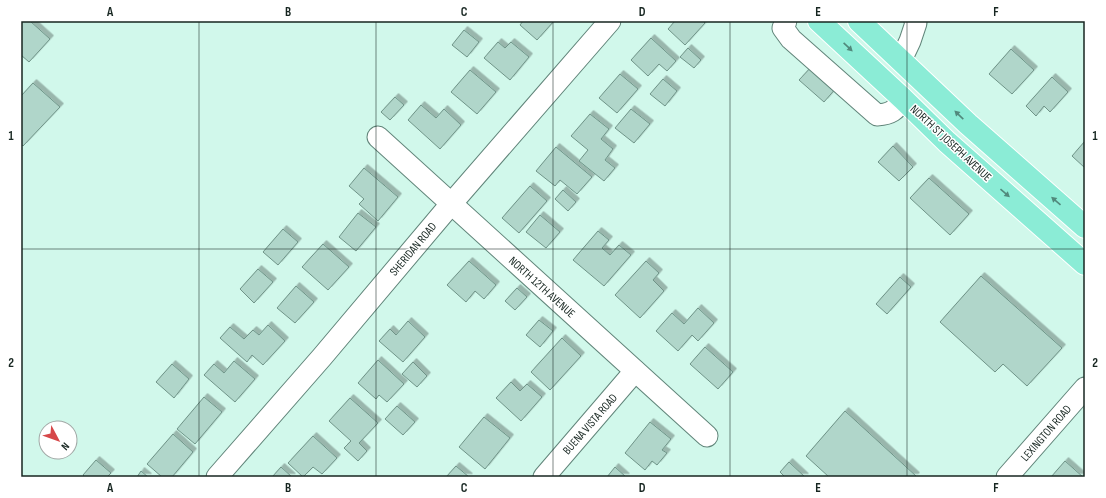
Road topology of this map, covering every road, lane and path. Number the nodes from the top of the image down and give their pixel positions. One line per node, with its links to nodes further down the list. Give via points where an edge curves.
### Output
1 (610, 21): 9 (street, SHERIDAN ROAD)
2 (786, 21): 7 (street, via 783,28 791,39 877,115 888,115)
3 (819, 21): 7 (main road, NORTH ST JOSEPH AVENUE, one-way to 7)
4 (859, 21): 6 (main road)
5 (915, 21): 6 (street, via 910,41)
6 (901, 60): 10 (main road, one-way to 6, via 968,124)
7 (903, 99): 11 (main road, NORTH ST JOSEPH AVENUE, one-way to 11, via 947,142)
8 (378, 137): 9 (street, NORTH 12TH AVENUE)
9 (451, 204): 12 (street, NORTH 12TH AVENUE); 15 (street, SHERIDAN ROAD)
10 (1085, 227)
11 (1085, 264)
12 (635, 372): 14 (street, NORTH 12TH AVENUE); 16 (street, BUENA VISTA ROAD)
13 (1084, 390): 17 (street, LEXINGTON ROAD)
14 (707, 436)
15 (217, 477)
16 (544, 477)
17 (1007, 477)

